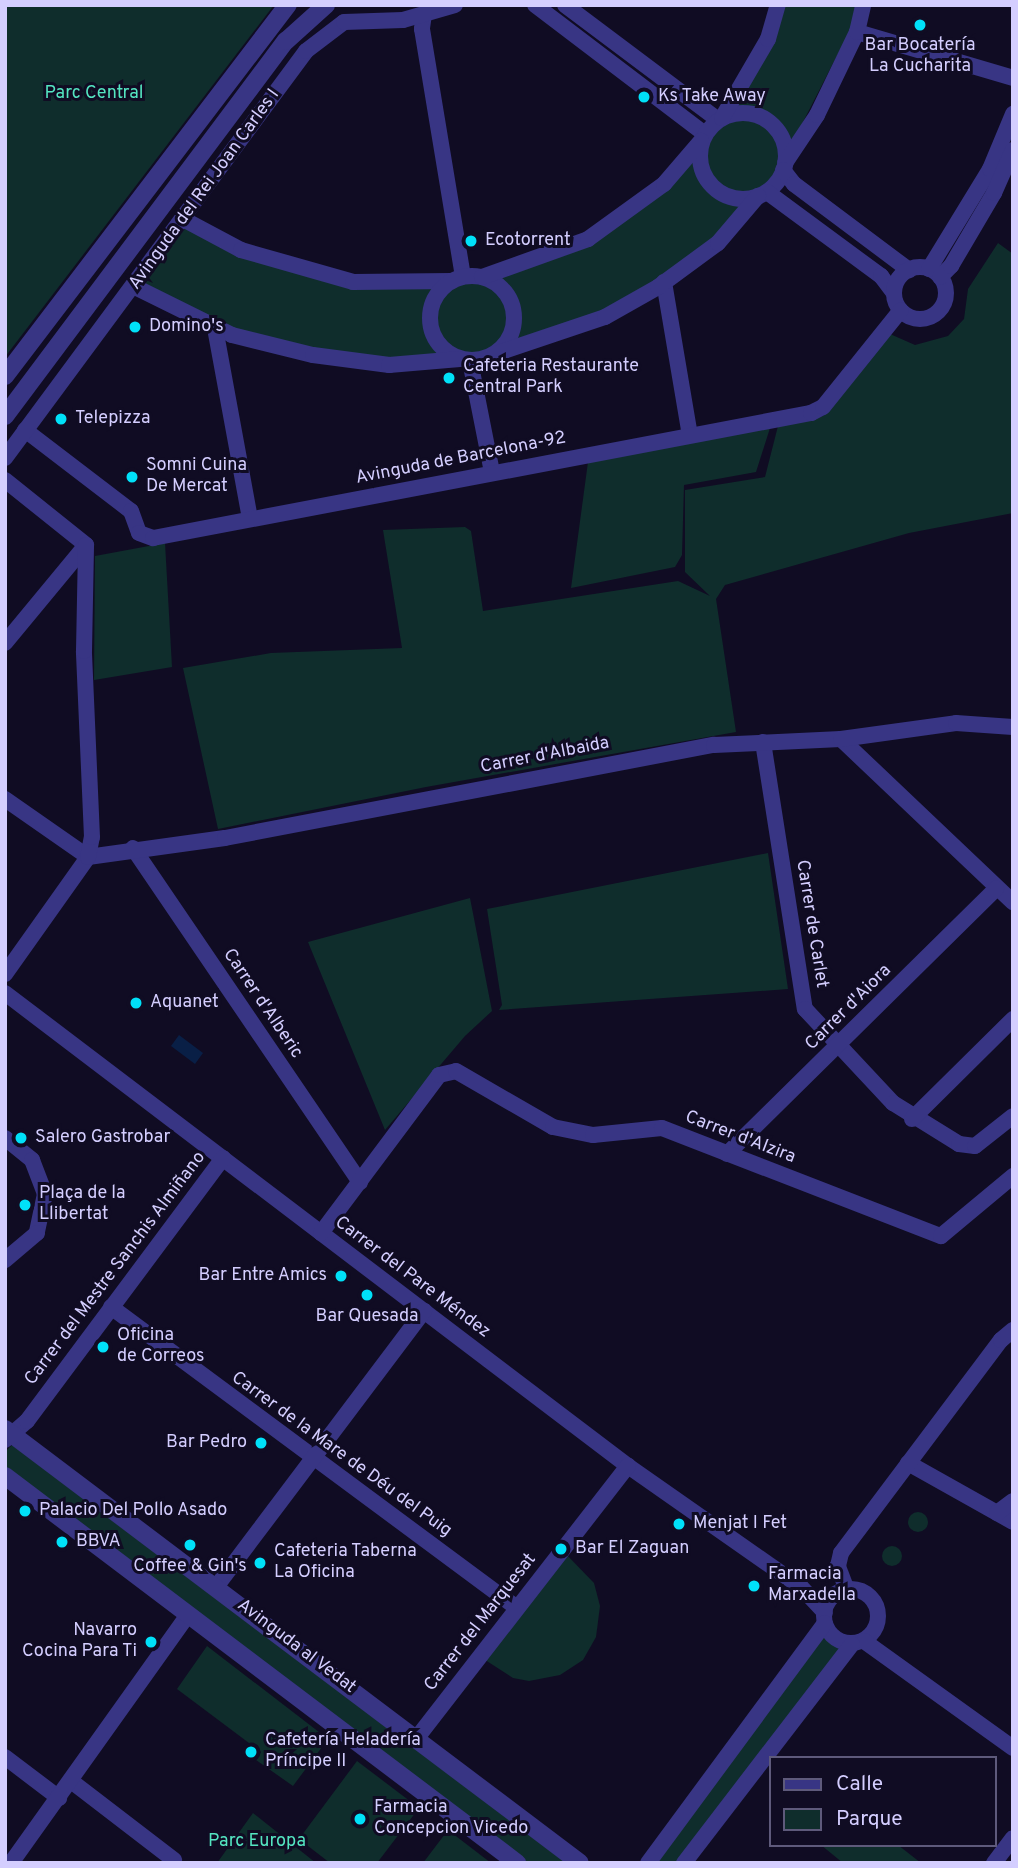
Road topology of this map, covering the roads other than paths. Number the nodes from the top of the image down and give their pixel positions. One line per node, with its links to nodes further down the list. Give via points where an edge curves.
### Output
1 (288, 5): 29 (street)
2 (326, 5): 30 (street, Avinguda del Rei Joan Carles I, via 286,41)
3 (455, 5): 8 (street, Avinguda del Rei Joan Carles I)
4 (535, 5): 13 (street)
5 (565, 5): 12 (street)
6 (778, 5): 12 (street, via 768,39)
7 (863, 5): 9 (street)
8 (424, 14): 17 (street, Avinguda del Rei Joan Carles I, via 344,22 318,40); 21 (street, via 422,29)
9 (857, 32): 10 (street); 15 (street, via 817,116)
10 (1013, 78)
11 (1013, 114): 19 (street, via 990,169)
12 (720, 119): 13 (street); 15 (street, via 752,114 766,120 782,138)
13 (704, 137): 16 (street, via 703,174 713,188 740,199); 20 (street, via 664,184 588,239)
14 (1013, 150): 19 (street, via 951,266)
15 (784, 166): 16 (street); 18 (street, via 794,184)
16 (763, 194): 22 (street, via 718,243); 24 (street, via 881,276)
17 (183, 219): 21 (street, via 241,250 353,282); 23 (street, Avinguda del Rei Joan Carles I)
18 (909, 270): 19 (street); 24 (street, via 898,280)
19 (934, 273): 25 (street, via 946,296 934,315 918,319)
20 (482, 277): 21 (street); 27 (street, via 507,293 513,307 512,334)
21 (458, 279): 28 (street, via 435,298 430,321 439,345)
22 (664, 282): 27 (street, via 605,317); 32 (street)
23 (135, 287): 26 (street); 31 (street, Avinguda del Rei Joan Carles I)
24 (894, 293): 25 (street)
25 (901, 310): 32 (street, Avinguda de Barcelona-92, via 823,407)
26 (215, 328): 28 (street, via 313,355 389,365); 36 (street)
27 (495, 354): 28 (street)
28 (465, 360): 34 (street)
29 (5, 376)
30 (5, 416)
31 (25, 430): 33 (street, Avinguda del Rei Joan Carles I); 36 (street, Avinguda de Barcelona-92, via 131,511 139,533 153,538)
32 (690, 435): 34 (street, Avinguda de Barcelona-92)
33 (5, 458)
34 (492, 472): 36 (street, Avinguda de Barcelona-92)
35 (5, 480): 37 (street)
36 (250, 518)
37 (86, 545): 38 (street); 44 (street, via 84,651 92,837)
38 (5, 643)
39 (1013, 727): 40 (street, Carrer d'Albaida, via 956,723)
40 (841, 739): 41 (street, Carrer d'Albaida); 45 (street)
41 (763, 742): 43 (street, Carrer d'Albaida, via 714,745 225,838); 50 (street, Carrer de Carlet, via 805,1009)
42 (5, 799): 44 (street)
43 (133, 848): 44 (street, Carrer d'Albaida); 57 (street, Carrer d'Alberic)
44 (88, 857): 47 (street)
45 (996, 889): 46 (street); 50 (street, Carrer d'Aiora)
46 (1013, 902)
47 (5, 974)
48 (5, 993): 55 (street, Carrer del Pare Méndez)
49 (1013, 1019): 52 (street)
50 (837, 1047): 52 (street, Carrer de Carlet); 54 (street, Carrer d'Aiora)
51 (1013, 1116): 52 (street, Carrer de Carlet, via 975,1146 959,1144)
52 (912, 1119)
53 (5, 1138): 59 (street, via 32,1160 45,1194 37,1233)
54 (727, 1154): 56 (street, Carrer d'Alzira, via 941,1236); 57 (street, Carrer d'Alzira, via 662,1128 593,1135 553,1127 456,1071 439,1074)
55 (223, 1158): 58 (street, Carrer del Pare Méndez); 60 (street, Carrer del Mestre Sanchis Almiñano)
56 (1013, 1176)
57 (360, 1182): 58 (street)
58 (321, 1233): 61 (street, Carrer del Pare Méndez)
59 (5, 1260)
60 (111, 1307): 63 (street, Carrer del Mestre Sanchis Almiñano, via 27,1421); 64 (street, Carrer de la Mare de Déu del Puig)
61 (424, 1311): 64 (street); 66 (street, Carrer del Pare Méndez)
62 (1013, 1330): 65 (street)
63 (7, 1434): 71 (street, Avinguda al Vedat)
64 (313, 1460): 71 (street); 74 (street, Carrer de la Mare de Déu del Puig)
65 (908, 1463): 69 (street); 73 (street, via 841,1553)
66 (628, 1466): 72 (street, Carrer del Pare Méndez); 74 (street, Carrer del Marquesat)
67 (5, 1476): 75 (street)
68 (1013, 1501): 69 (street)
69 (997, 1513): 70 (street)
70 (1013, 1522)
71 (216, 1587): 80 (street, Avinguda al Vedat)
72 (801, 1587): 73 (street, Carrer del Pare Méndez); 76 (street, Carrer del Pare Méndez)
73 (840, 1593): 76 (street); 77 (street, via 857,1590 873,1601)
74 (517, 1608): 80 (street, Carrer del Marquesat)
75 (188, 1615): 83 (street); 88 (street)
76 (825, 1618): 78 (street, via 832,1635); 90 (street)
77 (876, 1627): 78 (street); 79 (street)
78 (858, 1642): 79 (street); 91 (street)
79 (886, 1654): 81 (street)
80 (416, 1739): 89 (street, Avinguda al Vedat)
81 (1013, 1748)
82 (5, 1757): 84 (street)
83 (71, 1781): 84 (street); 86 (street)
84 (59, 1798): 87 (street)
85 (1013, 1839): 92 (street)
86 (174, 1860)
87 (11, 1863)
88 (517, 1863)
89 (580, 1863)
90 (648, 1863)
91 (684, 1863)
92 (994, 1863)

